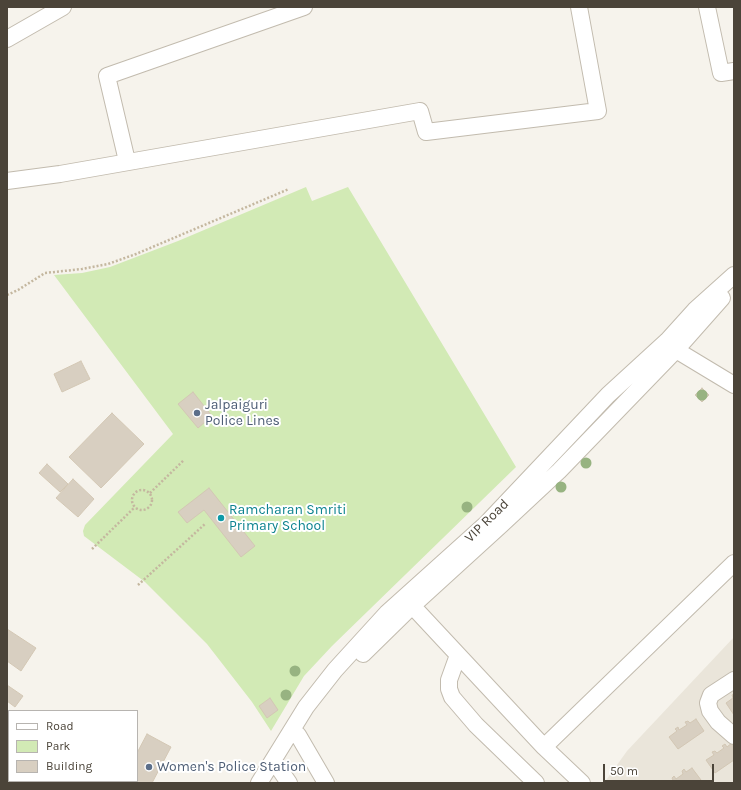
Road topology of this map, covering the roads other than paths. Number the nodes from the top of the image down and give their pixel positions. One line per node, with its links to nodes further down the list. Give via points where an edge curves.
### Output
1 (63, 7): 5 (street)
2 (304, 7): 7 (street, via 107,76)
3 (579, 7): 7 (street, via 598,111 426,132 420,111)
4 (707, 7): 6 (street, via 721,73)
5 (7, 39)
6 (734, 71)
7 (127, 162): 8 (street)
8 (7, 181)
9 (734, 275): 14 (street, VIP Road, via 608,395)
10 (734, 287): 11 (street, VIP Road)
11 (676, 350): 12 (street); 14 (street, VIP Road, via 559,471 502,524)
12 (734, 385)
13 (734, 563): 19 (street)
14 (408, 602): 15 (street); 17 (street, VIP Road, via 341,675); 20 (street, VIP Road, via 387,613 335,670 306,707)
15 (458, 655): 19 (street); 25 (street, via 449,680 452,697 476,725)
16 (734, 680): 18 (street, via 711,695 708,703 718,722)
17 (298, 735): 20 (street, VIP Road); 24 (street)
18 (734, 736)
19 (544, 746): 26 (street)
20 (280, 759): 21 (street, VIP Road); 22 (street, VIP Road); 23 (street)
21 (259, 783)
22 (268, 783)
23 (289, 783)
24 (326, 783)
25 (536, 783)
26 (582, 783)

